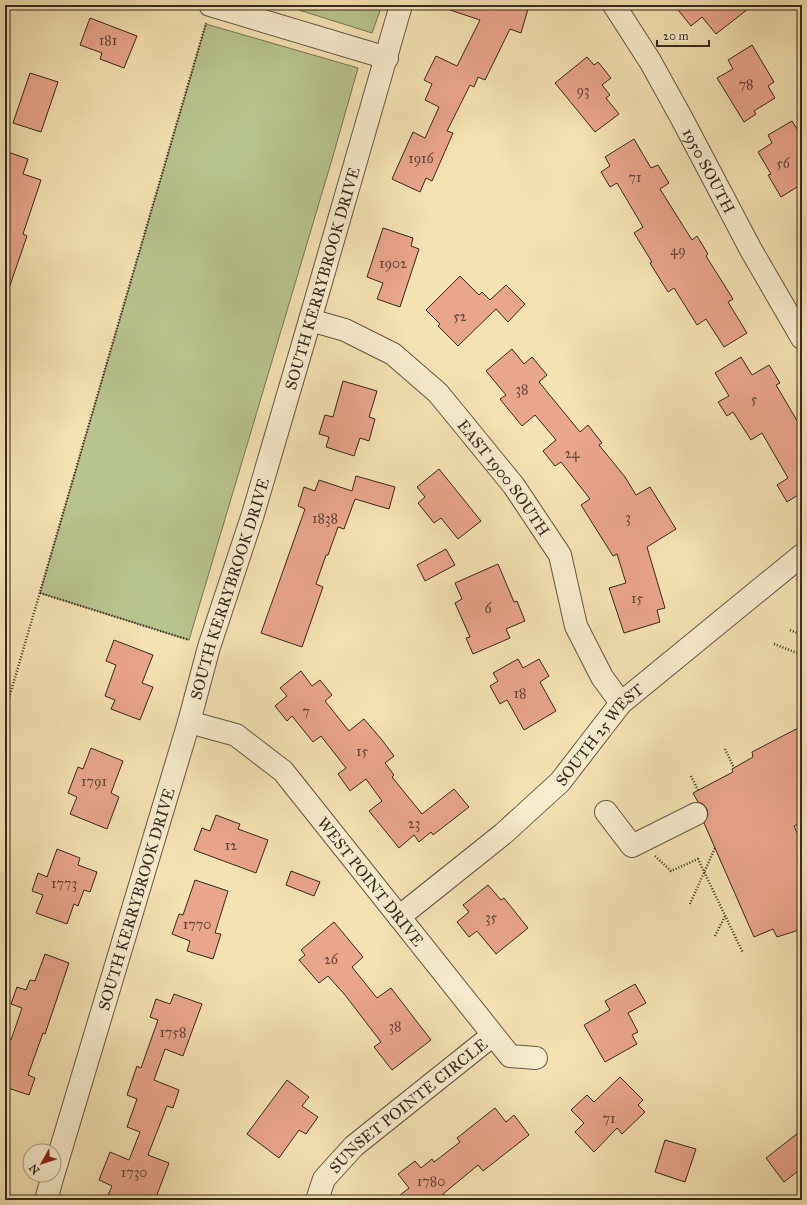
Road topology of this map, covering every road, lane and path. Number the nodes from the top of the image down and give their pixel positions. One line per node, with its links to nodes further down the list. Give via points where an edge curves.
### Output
1 (401, 5): 4 (street, SOUTH KERRYBROOK DRIVE)
2 (614, 5): 6 (street, 1950 SOUTH, via 678,110 751,250)
3 (209, 12): 4 (street); 8 (path)
4 (387, 58): 5 (street, SOUTH KERRYBROOK DRIVE)
5 (310, 320): 14 (street, EAST 1900 SOUTH, via 345,330 394,354 438,394 514,486 560,555 576,626 602,677); 16 (street, SOUTH KERRYBROOK DRIVE, via 253,514 209,646)
6 (802, 338)
7 (802, 555): 14 (street, SOUTH 25 WEST)
8 (40, 593): 11 (path); 15 (path)
9 (790, 630): 10 (path)
10 (802, 635)
11 (189, 640)
12 (774, 644): 13 (path)
13 (797, 653)
14 (621, 702): 28 (street, SOUTH 25 WEST, via 560,782 503,834)
15 (5, 712)
16 (189, 722): 28 (street, WEST POINT DRIVE, via 236,735 283,771); 33 (street, SOUTH KERRYBROOK DRIVE)
17 (725, 749): 18 (path)
18 (734, 768)
19 (691, 776): 20 (path)
20 (698, 790)
21 (606, 812): 22 (street, via 632,846)
22 (696, 814)
23 (715, 848): 25 (path)
24 (654, 855): 25 (path, via 671,871 698,859)
25 (704, 872): 26 (path); 27 (path)
26 (690, 904)
27 (725, 916): 29 (path); 30 (path)
28 (399, 917): 31 (street, WEST POINT DRIVE)
29 (715, 936)
30 (743, 953)
31 (493, 1035): 32 (street, WEST POINT DRIVE, via 510,1056); 36 (street, SUNSET POINTE CIRCLE, via 354,1146 324,1179)
32 (536, 1058)
33 (62, 1145)
34 (51, 1183): 35 (street)
35 (46, 1200)
36 (317, 1200)

